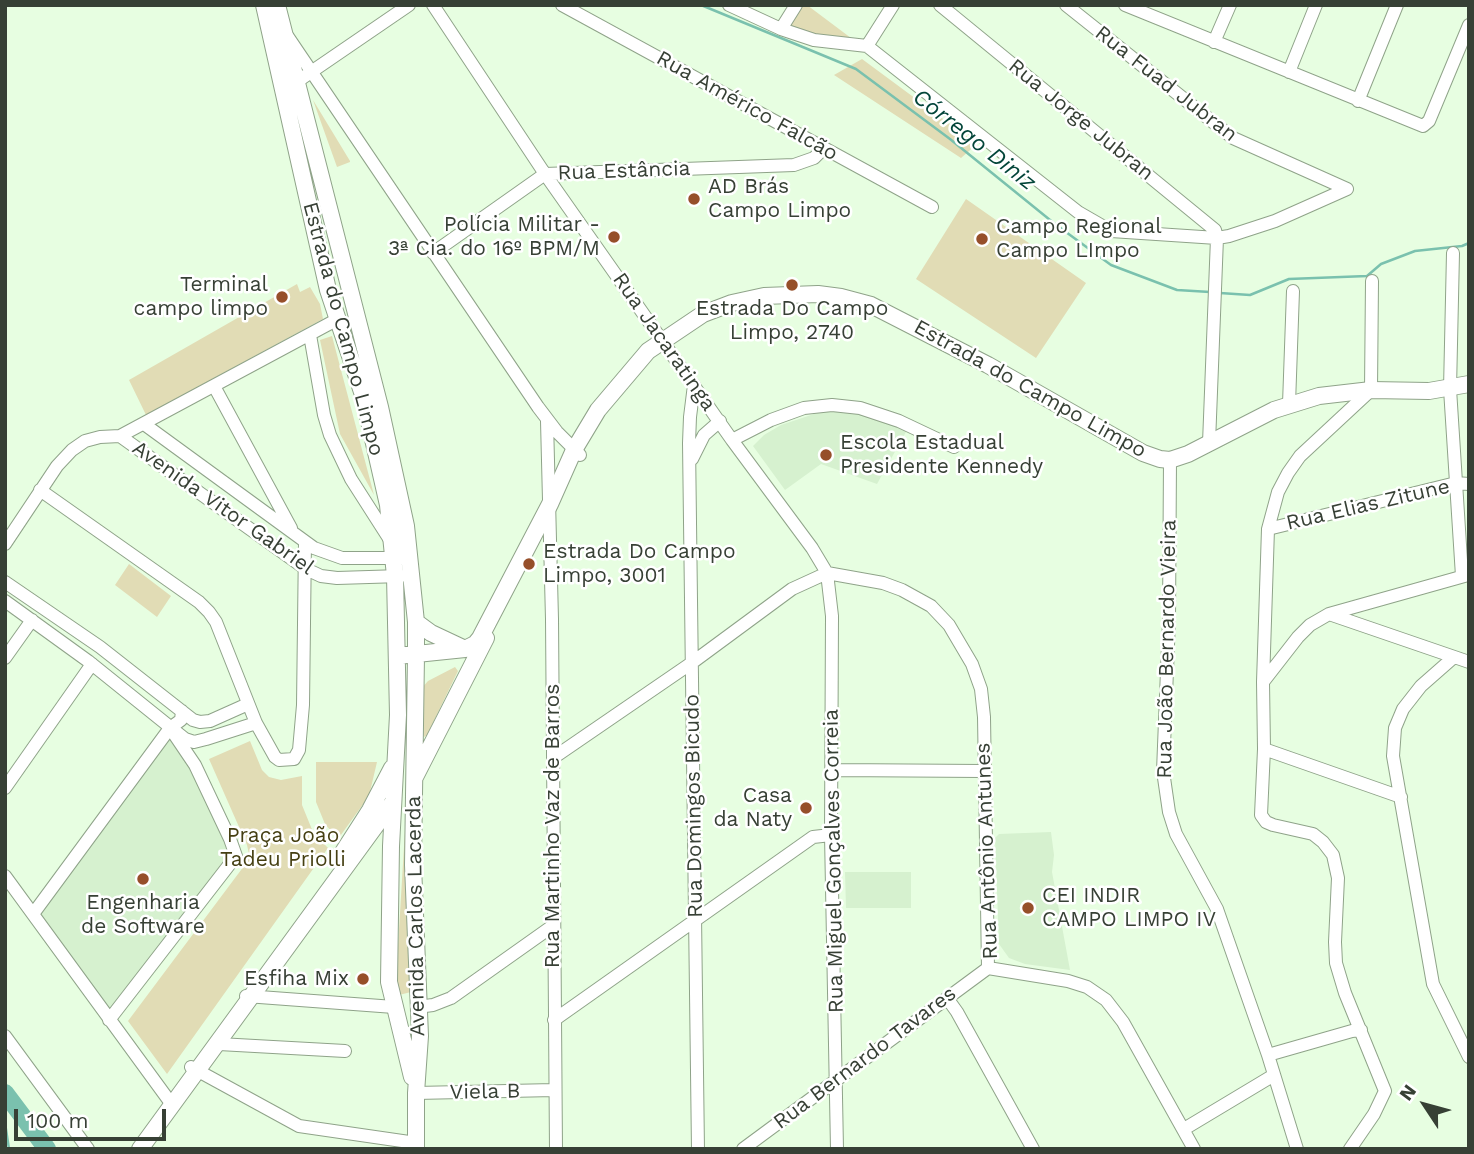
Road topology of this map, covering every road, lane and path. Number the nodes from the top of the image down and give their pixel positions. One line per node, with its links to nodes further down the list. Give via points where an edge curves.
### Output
1 (264, 5): 32 (main road, Estrada do Campo Limpo)
2 (277, 5): 17 (main road, Estrada do Campo Limpo)
3 (409, 5): 21 (street)
4 (433, 5): 26 (street, Rua Jacaratinga)
5 (562, 5): 25 (street, Rua Américo Falcão)
6 (729, 5): 18 (street)
7 (796, 5): 18 (street)
8 (893, 5): 20 (street)
9 (940, 5): 28 (street, Rua Jorge Jubran, via 1191,209 1215,230)
10 (1125, 5): 15 (street)
11 (1230, 5): 19 (street)
12 (1316, 5): 22 (street)
13 (1397, 5): 24 (street)
14 (1070, 7): 28 (street, Rua Fuad Jubran, via 1233,138 1347,189 1275,221)
15 (1145, 9): 19 (street)
16 (1469, 25): 24 (street, via 1423,126)
17 (282, 29): 21 (street); 23 (main road, Estrada do Campo Limpo)
18 (780, 29): 20 (street, via 831,43)
19 (1214, 42): 22 (street)
20 (867, 46): 28 (street, via 1099,226 1121,234)
21 (311, 72): 23 (street); 29 (street)
22 (1289, 72): 24 (street)
23 (295, 83): 34 (main road, Estrada do Campo Limpo)
24 (1357, 101)
25 (824, 148): 26 (street, Rua Estância, via 814,158 794,165); 27 (street, Rua Américo Falcão)
26 (545, 174): 29 (street); 37 (street, Rua Jacaratinga)
27 (933, 207)
28 (1217, 238): 49 (street)
29 (433, 253): 44 (street)
30 (1453, 253): 41 (street)
31 (1372, 281): 42 (street)
32 (328, 289): 34 (main road); 35 (main road, Estrada do Campo Limpo)
33 (1293, 291): 43 (street)
34 (357, 318): 63 (main road, Estrada do Campo Limpo, via 397,481)
35 (338, 319): 36 (street); 58 (main road, Estrada do Campo Limpo, via 363,395)
36 (310, 335): 40 (street); 56 (street, via 330,435)
37 (663, 339): 39 (street, Rua Jacaratinga); 51 (main road, Estrada do Campo Limpo, via 613,390); 52 (main road, Estrada do Campo Limpo, via 703,314 732,303 793,293 841,296 896,317 1143,453)
38 (1469, 384): 41 (main road, Estrada do Campo Limpo)
39 (694, 385): 45 (street, Rua Jacaratinga); 53 (street, Rua Domingos Bicudo)
40 (214, 386): 46 (street); 60 (street)
41 (1450, 388): 42 (main road, Estrada do Campo Limpo); 54 (street)
42 (1371, 390): 43 (main road, Estrada do Campo Limpo); 59 (street, via 1294,464 1278,492)
43 (1289, 404): 49 (main road, Estrada do Campo Limpo)
44 (547, 421): 51 (street); 57 (street, Rua Martinho Vaz de Barros)
45 (720, 421): 48 (street, Rua Jacaratinga); 53 (street, Rua Domingos Bicudo, via 704,435)
46 (144, 424): 47 (street); 60 (street, Avenida Vitor Gabriel)
47 (120, 436): 55 (street, via 100,437 72,450); 64 (street, Avenida Vitor Gabriel)
48 (733, 440): 50 (street, via 804,408 832,405 860,408 899,421); 65 (street, Rua Jacaratinga)
49 (1209, 443): 52 (main road, Estrada do Campo Limpo)
50 (954, 447)
51 (577, 452): 57 (main road, Estrada do Campo Limpo)
52 (1170, 460): 116 (street, Rua João Bernardo Vieira, via 1166,794 1176,834 1217,909)
53 (690, 463): 78 (street, Rua Domingos Bicudo)
54 (1462, 483): 59 (street, Rua Elias Zitune); 67 (street)
55 (40, 490): 62 (street); 82 (street, via 209,612)
56 (368, 506): 58 (street); 63 (street)
57 (550, 510): 73 (main road, Estrada do Campo Limpo, via 480,638); 87 (main road, Estrada do Campo Limpo); 91 (street, Rua Martinho Vaz de Barros)
58 (390, 516): 63 (main road, Estrada do Campo Limpo)
59 (1268, 529): 81 (street)
60 (293, 531): 61 (street, Avenida Vitor Gabriel)
61 (305, 542): 63 (street, Avenida Vitor Gabriel, via 342,558); 64 (street)
62 (5, 544)
63 (399, 553): 66 (main road, Estrada do Campo Limpo)
64 (306, 569): 66 (street, Avenida Vitor Gabriel, via 337,578); 85 (street, via 303,705 296,757 275,757)
65 (827, 573): 78 (street, via 792,589); 92 (street, Rua Miguel Gonçalves Correia, via 832,616); 93 (street, Rua Antônio Antunes, via 902,590 931,606 949,625 981,689)
66 (403, 575): 72 (main road, Estrada do Campo Limpo); 75 (main road, Estrada do Campo Limpo)
67 (1465, 575): 70 (street)
68 (5, 582): 83 (street)
69 (5, 601): 71 (street)
70 (1329, 614): 76 (street); 81 (street, via 1298,637)
71 (32, 620): 77 (street); 80 (street)
72 (416, 622): 73 (main road); 74 (main road, Estrada do Campo Limpo)
73 (465, 649): 74 (main road)
74 (416, 655): 75 (main road); 88 (main road, Estrada do Campo Limpo)
75 (397, 656): 84 (main road, Estrada do Campo Limpo)
76 (1454, 657): 79 (street); 96 (street, via 1415,693 1397,720 1393,757)
77 (5, 658)
78 (693, 662): 91 (street); 103 (street, Rua Domingos Bicudo)
79 (1469, 662)
80 (92, 664): 86 (street); 95 (street)
81 (1263, 682): 89 (street)
82 (248, 704): 83 (street, via 210,721 200,722); 85 (street)
83 (182, 711): 86 (street, via 181,720)
84 (398, 715): 88 (main road, via 403,729); 90 (main road, Estrada do Campo Limpo)
85 (256, 723): 86 (street, via 194,741)
86 (170, 728): 102 (street); 110 (street, via 195,765 236,851)
87 (436, 737): 88 (main road); 94 (main road, Estrada do Campo Limpo)
88 (415, 739): 94 (main road, Avenida Carlos Lacerda)
89 (1264, 749): 96 (street); 112 (street, via 1263,818 1273,825 1313,834 1333,855 1338,878 1336,963)
90 (397, 757): 97 (main road, Avenida Carlos Lacerda); 106 (main road, via 349,843)
91 (553, 758): 104 (street, Rua Martinho Vaz de Barros)
92 (832, 770): 93 (street); 98 (street, Rua Miguel Gonçalves Correia)
93 (984, 771): 105 (street, Rua Antônio Antunes)
94 (413, 780): 97 (main road, Estrada do Campo Limpo); 108 (main road, Avenida Carlos Lacerda)
95 (5, 788)
96 (1401, 797): 117 (street, via 1433,984)
97 (393, 802): 99 (main road, Estrada do Campo Limpo); 100 (main road, Avenida Carlos Lacerda)
98 (831, 835): 103 (street, via 813,838); 120 (street, Rua Miguel Gonçalves Correia)
99 (362, 843): 100 (main road, via 373,840); 106 (main road, Estrada do Campo Limpo)
100 (391, 846): 109 (main road, Avenida Carlos Lacerda, via 388,982)
101 (5, 876): 102 (street)
102 (33, 914): 110 (street)
103 (696, 919): 111 (street); 131 (street, Rua Domingos Bicudo)
104 (554, 925): 108 (street, via 451,998); 111 (street, Rua Martinho Vaz de Barros)
105 (988, 968): 107 (street, Rua Bernardo Tavares); 124 (street, Rua Antônio Antunes, via 1068,981 1106,1000)
106 (248, 996): 109 (street); 114 (main road); 118 (main road)
107 (947, 998): 120 (street, Rua Bernardo Tavares); 134 (street)
108 (417, 1009): 109 (main road, via 408,1019); 122 (main road, Avenida Carlos Lacerda)
109 (395, 1012): 122 (main road, Avenida Carlos Lacerda)
110 (109, 1020): 123 (street)
111 (554, 1020): 121 (street, Rua Martinho Vaz de Barros)
112 (1361, 1030): 116 (street); 136 (street, via 1385,1091)
113 (5, 1036): 127 (street)
114 (219, 1044): 115 (street); 118 (main road)
115 (345, 1051)
116 (1268, 1055): 119 (street, Rua João Bernardo Vieira)
117 (1469, 1057)
118 (194, 1070): 123 (main road); 125 (street, via 299,1126)
119 (1274, 1075): 124 (street); 135 (street, Rua João Bernardo Vieira)
120 (837, 1080): 132 (street, Rua Bernardo Tavares); 133 (street, Rua Miguel Gonçalves Correia)
121 (554, 1090): 122 (street, Viela B); 130 (street, Rua Martinho Vaz de Barros)
122 (416, 1093): 125 (main road, Avenida Carlos Lacerda)
123 (170, 1103): 128 (main road); 129 (main road)
124 (1184, 1129): 126 (street, Rua Antônio Antunes)
125 (416, 1146)
126 (1191, 1147)
127 (88, 1149)
128 (129, 1149)
129 (141, 1149)
130 (556, 1149)
131 (698, 1149)
132 (743, 1149)
133 (837, 1149)
134 (1033, 1149)
135 (1297, 1149)
136 (1350, 1149)

